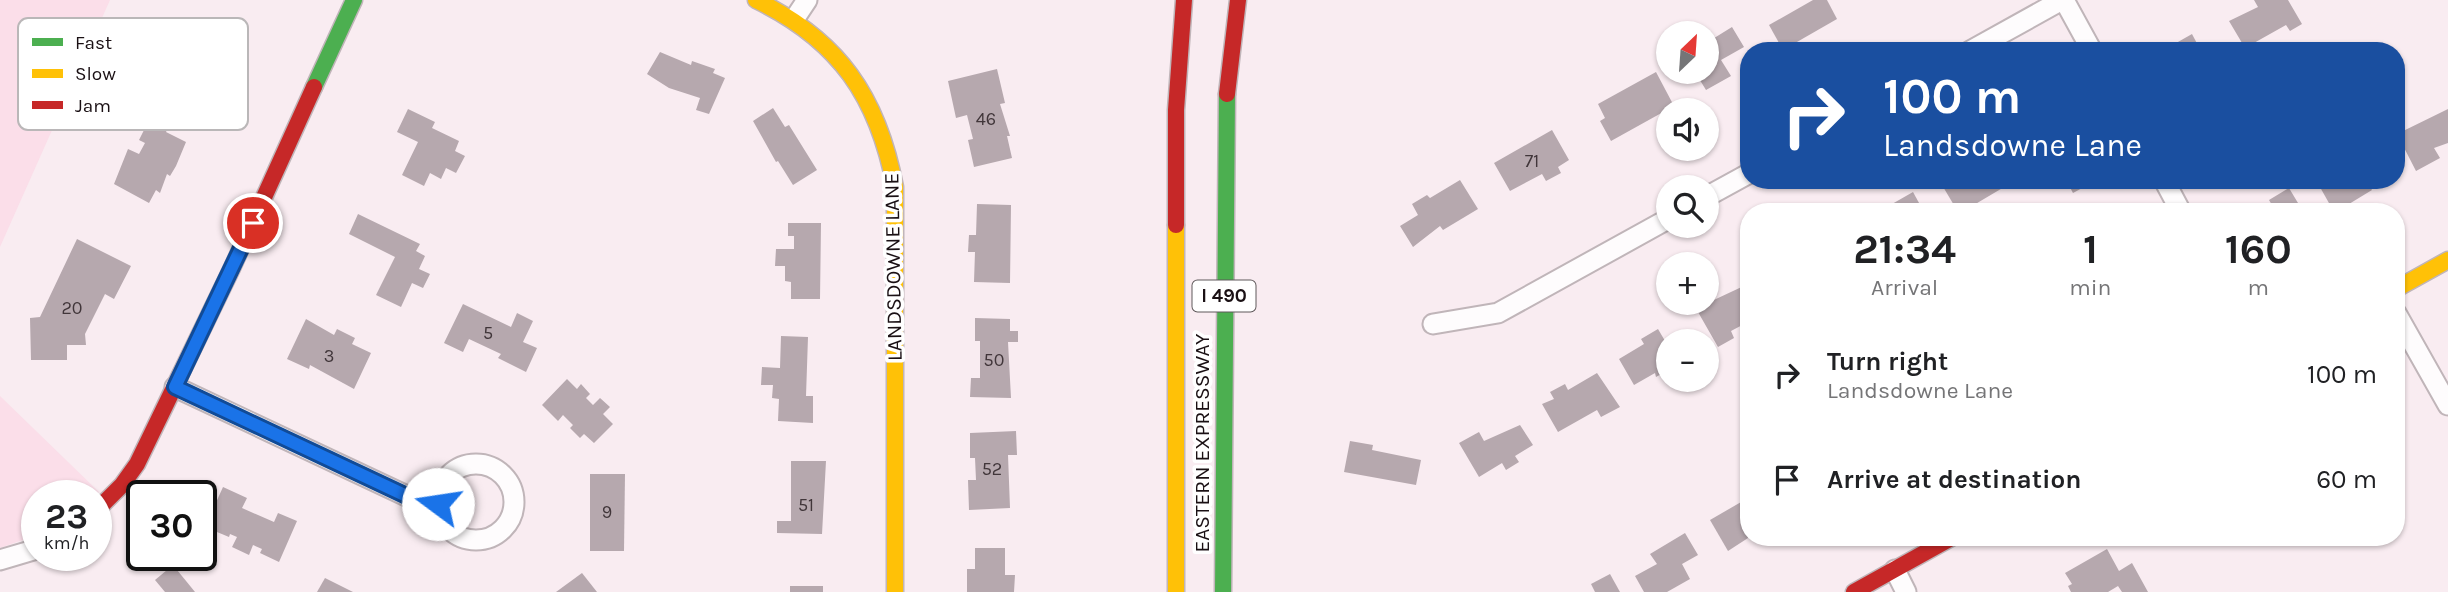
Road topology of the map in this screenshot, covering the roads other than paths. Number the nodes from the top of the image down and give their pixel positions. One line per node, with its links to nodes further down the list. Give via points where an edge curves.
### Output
1 (354, 0): 17 (main road)
2 (756, 0): 7 (main road, LANDSDOWNE LANE)
3 (807, 0): 7 (street)
4 (1184, 0): 27 (main road, EASTERN EXPRESSWAY / I 490, via 1177,110)
5 (1238, 0): 28 (main road, EASTERN EXPRESSWAY / I 490, via 1225,109)
6 (2063, 0): 8 (street); 9 (street)
7 (795, 18): 26 (main road, LANDSDOWNE LANE, via 832,49 860,85 880,125 892,167)
8 (1986, 42)
9 (2087, 42)
10 (1740, 178): 11 (street)
11 (1719, 190)
12 (1656, 226): 15 (street, via 1498,313)
13 (2448, 260): 14 (main road)
14 (2405, 284)
15 (1433, 324)
16 (2405, 329): 18 (street)
17 (175, 387): 19 (main road, via 137,464); 20 (street, via 413,499)
18 (2448, 405)
19 (112, 495)
20 (438, 504)
21 (1937, 546): 24 (main road)
22 (21, 554): 23 (street)
23 (0, 560)
24 (1895, 570): 25 (main road); 29 (street)
25 (1866, 589)
26 (895, 592)
27 (1175, 592)
28 (1223, 592)
29 (1906, 592)

